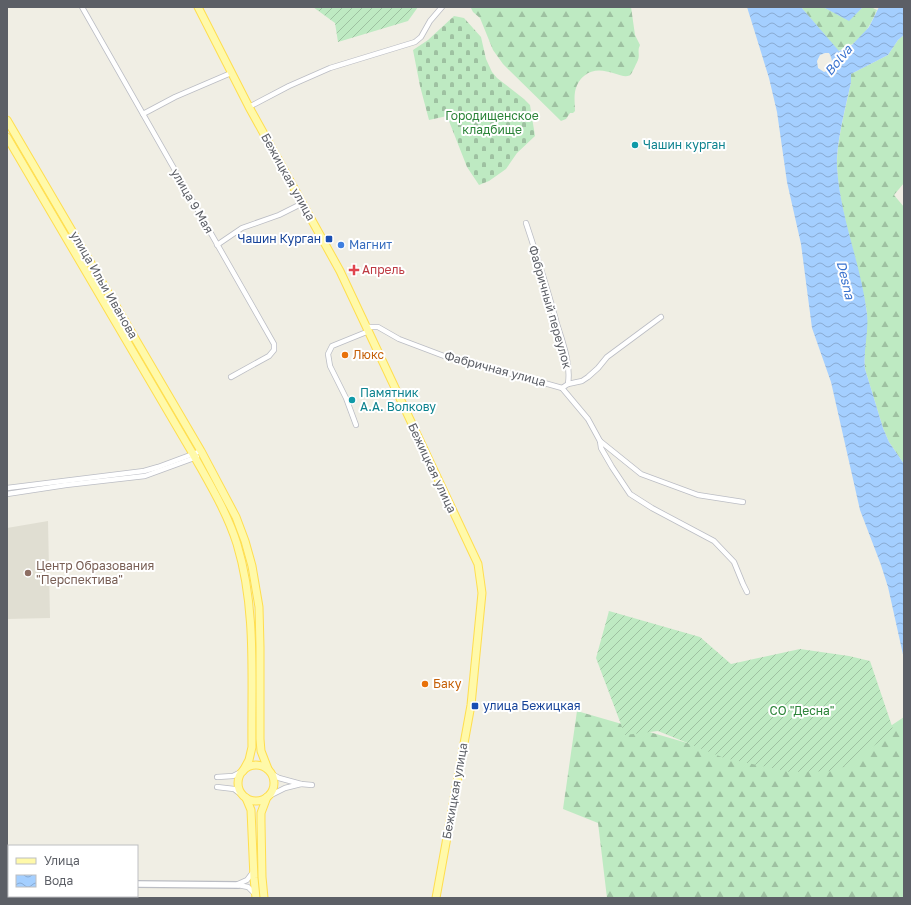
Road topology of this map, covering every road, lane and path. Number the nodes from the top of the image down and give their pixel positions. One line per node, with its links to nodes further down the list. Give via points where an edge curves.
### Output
1 (82, 7): 6 (street, улица 9 Мая)
2 (198, 7): 4 (main road, Бежицкая улица)
3 (442, 7): 5 (street, via 415,42 330,68 288,86)
4 (231, 73): 5 (main road, Бежицкая улица); 6 (street)
5 (249, 107): 9 (main road, Бежицкая улица)
6 (143, 114): 11 (street, улица 9 Мая)
7 (7, 120): 19 (main road, улица Ильи Иванова)
8 (7, 137): 20 (main road, улица Ильи Иванова)
9 (303, 203): 11 (street, via 279,215 242,228); 13 (main road, Бежицкая улица)
10 (526, 223): 15 (street, Фабричный переулок, via 567,357)
11 (217, 245): 14 (street, улица 9 Мая, via 274,344 274,350 269,356)
12 (661, 316): 15 (street, via 607,357 588,378)
13 (368, 329): 16 (street, Фабричная улица, via 378,327 399,339 444,356); 17 (street, via 332,346 328,354 330,366); 38 (main road, Бежицкая улица, via 478,564 482,593 471,705)
14 (231, 376)
15 (568, 384): 16 (street, Фабричный переулок)
16 (562, 388): 18 (street, Фабричная улица, via 588,419)
17 (356, 425)
18 (600, 441): 23 (street, Фабричная улица, via 641,474 698,494); 24 (street, Фабричная улица, via 612,468 630,494 714,541 734,562)
19 (202, 453): 20 (street); 26 (main road, улица Ильи Иванова, via 236,517 256,586 259,607 260,739 261,750)
20 (194, 456): 21 (street, via 144,471); 22 (street, via 145,476); 25 (main road, улица Ильи Иванова, via 216,495 237,544 248,594 252,640 252,747)
21 (7, 488)
22 (7, 494)
23 (743, 502)
24 (747, 592)
25 (243, 771): 26 (main road, via 252,765 263,766); 27 (street, via 234,776); 32 (main road, via 239,788)
26 (270, 771): 28 (street, via 279,778); 31 (main road, via 274,784)
27 (217, 777)
28 (302, 784): 29 (street); 31 (street, via 285,788)
29 (312, 784)
30 (218, 787): 32 (street, via 234,789)
31 (267, 797): 32 (main road, via 257,801); 37 (main road, via 261,817)
32 (246, 798): 33 (main road, via 251,810)
33 (254, 872): 35 (street); 36 (main road)
34 (138, 884): 35 (street)
35 (238, 885): 36 (street, via 248,887)
36 (256, 897)
37 (264, 898)
38 (436, 898)

